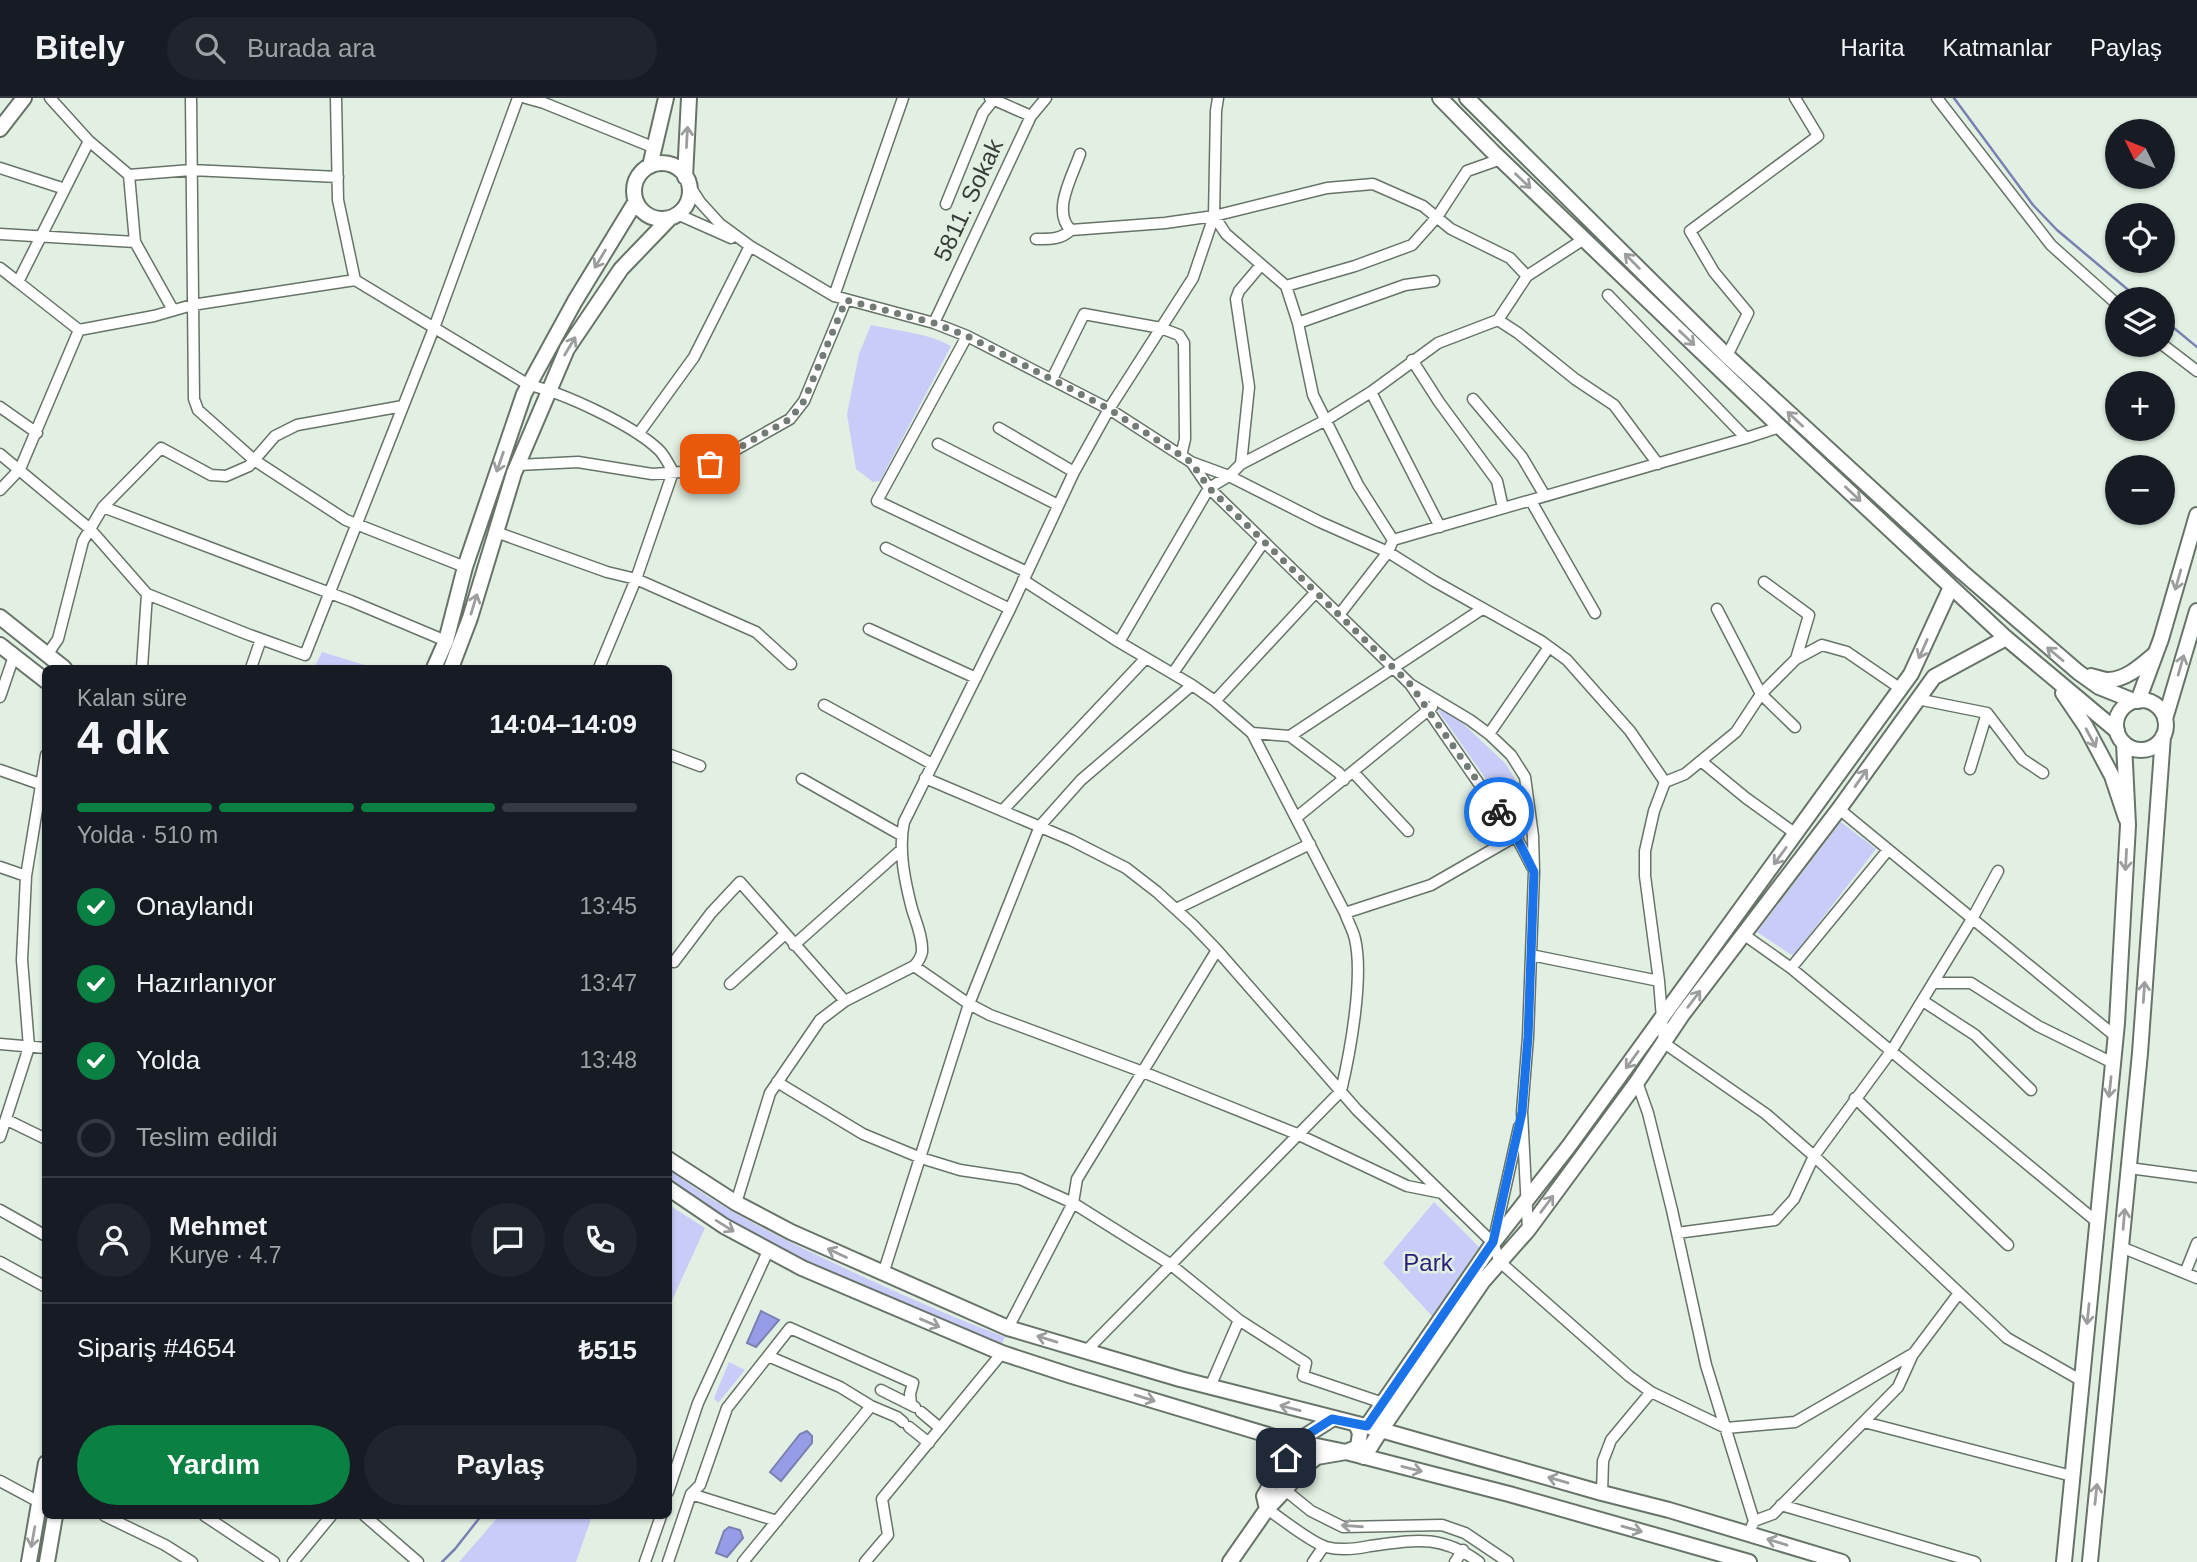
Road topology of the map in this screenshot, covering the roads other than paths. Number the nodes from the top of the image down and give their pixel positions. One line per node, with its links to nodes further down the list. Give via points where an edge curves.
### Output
1 (24, 98): 18 (main road)
2 (50, 98): 19 (street)
3 (191, 98): 25 (street)
4 (336, 98): 27 (street)
5 (518, 98): 58 (street)
6 (526, 98): 20 (street)
7 (666, 98): 20 (main road)
8 (689, 98): 28 (main road, one-way to 8)
9 (903, 98): 51 (street)
10 (1046, 98): 17 (street, 5811. Sokak)
11 (1218, 98): 33 (street)
12 (1440, 98): 22 (main road)
13 (1467, 98): 63 (main road, one-way to 13)
14 (1795, 98): 63 (street, via 1818,136 1690,231 1714,272 1748,313)
15 (1937, 98): 49 (street, via 2050,246)
16 (993, 99): 17 (street); 31 (street)
17 (1031, 116): 56 (street, 5811. Sokak)
18 (0, 128)
19 (89, 141): 26 (street); 29 (street)
20 (655, 148): 23 (main road)
21 (1080, 154): 35 (street, via 1062,206 1063,221)
22 (1501, 159): 34 (street, via 1467,171); 39 (main road, one-way to 39)
23 (650, 166): 28 (main road, via 666,164 680,170); 30 (main road, via 635,185)
24 (0, 168): 29 (street)
25 (191, 170): 26 (street); 27 (street); 53 (street)
26 (129, 175): 40 (street)
27 (338, 177): 45 (street, via 338,200)
28 (687, 181): 32 (main road, via 688,201); 41 (street, via 720,224)
29 (65, 189): 37 (street)
30 (636, 201): 32 (main road, via 653,218); 67 (main road, one-way to 67)
31 (946, 204)
32 (674, 216): 41 (street); 68 (main road, one-way to 32, via 567,349 621,269)
33 (1214, 216): 34 (street, via 1327,188 1373,184); 35 (street); 42 (street, via 1226,234); 59 (street, via 1193,278)
34 (1437, 217): 44 (street, via 1451,229 1510,258); 48 (street, via 1412,245)
35 (1071, 230): 38 (street, via 1064,237)
36 (0, 234): 37 (street)
37 (41, 235): 40 (street); 47 (street)
38 (1036, 239)
39 (1584, 239): 44 (street); 75 (main road, one-way to 75)
40 (135, 243): 54 (street)
41 (750, 246): 51 (street); 78 (street, via 694,357)
42 (1261, 265): 48 (street); 85 (street, via 1236,299 1249,387)
43 (0, 268): 47 (street)
44 (1527, 276): 55 (street)
45 (355, 280): 53 (street); 58 (street)
46 (1434, 281): 57 (street, via 1405,285)
47 (18, 282): 60 (street)
48 (1286, 286): 57 (street)
49 (2105, 293)
50 (1608, 295): 79 (street)
51 (834, 296): 52 (street)
52 (846, 300): 56 (street); 89 (street, via 804,401 790,419 698,471)
53 (192, 305): 54 (street); 83 (street, via 198,410)
54 (173, 310): 60 (street)
55 (1498, 320): 64 (street, via 1438,343); 86 (street, via 1614,405)
56 (934, 323): 61 (street)
57 (1298, 323): 74 (street, via 1313,395)
58 (434, 328): 67 (street); 71 (street)
59 (1161, 328): 66 (street, via 1084,314); 73 (street); 82 (street, via 1179,335 1184,343 1185,439)
60 (79, 330): 77 (street)
61 (967, 336): 66 (street); 109 (street, via 877,501)
62 (2175, 354): 65 (street)
63 (1727, 356): 144 (main road, one-way to 63)
64 (1412, 360): 69 (street); 98 (street, via 1497,481)
65 (2197, 370)
66 (1052, 379): 73 (street)
67 (529, 385): 68 (street); 108 (main road, one-way to 108)
68 (550, 390): 78 (street); 87 (main road)
69 (1371, 392): 74 (street); 101 (street)
70 (1473, 399): 94 (street, via 1522,457)
71 (403, 406): 83 (street, via 297,425 275,436); 100 (street)
72 (0, 407): 77 (street)
73 (1109, 409): 82 (street); 90 (street)
74 (1326, 420): 85 (street); 104 (street, via 1358,485)
75 (1780, 427): 79 (street); 112 (main road, one-way to 112)
76 (999, 428): 90 (street)
77 (37, 433): 88 (street)
78 (639, 433): 89 (street, via 662,452)
79 (1746, 438): 86 (street)
80 (938, 444): 96 (street)
81 (0, 454): 88 (street)
82 (1181, 456): 84 (street)
83 (254, 460): 97 (street, via 226,476 211,475 161,448); 100 (street)
84 (1191, 462): 91 (street); 92 (street)
85 (1241, 464): 91 (street)
86 (1658, 464): 94 (street)
87 (518, 465): 89 (street, via 578,462 652,474); 103 (main road)
88 (20, 469): 93 (street); 102 (street)
89 (673, 472): 110 (street)
90 (1074, 472): 96 (street)
91 (1228, 476): 92 (street); 107 (street)
92 (1209, 488): 105 (street); 127 (street)
93 (0, 490)
94 (1545, 496): 95 (street)
95 (1531, 500): 98 (street); 120 (street)
96 (1058, 505): 109 (street)
97 (103, 507): 102 (street); 113 (street)
98 (1503, 508): 101 (street)
99 (2197, 514): 131 (main road, one-way to 131)
100 (357, 525): 108 (street); 113 (street)
101 (1440, 527): 104 (street)
102 (90, 529): 115 (street); 130 (street, via 58,639)
103 (496, 532): 110 (street); 140 (main road, one-way to 103)
104 (1393, 540): 107 (street)
105 (1263, 543): 114 (street); 143 (street)
106 (886, 548): 116 (street)
107 (1388, 552): 117 (street); 121 (street)
108 (465, 567): 126 (main road)
109 (1025, 576): 116 (street); 127 (street)
110 (636, 579): 135 (street, via 756,632); 141 (street)
111 (1764, 582): 134 (street, via 1809,615)
112 (1951, 587): 124 (main road); 150 (main road, one-way to 150)
113 (328, 592): 125 (street, via 305,655); 126 (street)
114 (1315, 593): 121 (street); 154 (street)
115 (147, 594): 125 (street); 137 (street)
116 (1010, 609): 146 (street)
117 (1482, 609): 129 (street); 142 (street)
118 (1717, 609): 151 (street)
119 (2197, 611): 160 (main road, one-way to 119)
120 (1595, 613)
121 (1339, 615): 142 (street)
122 (0, 617): 130 (main road)
123 (869, 629): 146 (street)
124 (2006, 638): 147 (main road); 153 (main road, via 1934,677)
125 (261, 639): 138 (street)
126 (446, 641): 139 (main road)
127 (1119, 642): 133 (street)
128 (0, 645): 132 (main road)
129 (1549, 647): 163 (street); 179 (street, via 1567,660 1630,731)
130 (47, 654): 136 (main road)
131 (2155, 654): 144 (main road, via 2123,677 2108,680); 156 (main road)
132 (14, 656): 145 (main road); 152 (street)
133 (1146, 657): 143 (street); 182 (street)
134 (1796, 659): 150 (street, via 1822,646 1847,652); 151 (street)
135 (791, 664)
136 (60, 665)
137 (142, 665)
138 (252, 665)
139 (435, 665)
140 (452, 665)
141 (599, 665)
142 (1394, 667): 148 (street); 164 (street)
143 (1173, 673): 149 (street)
144 (2078, 673): 156 (main road)
145 (42, 678)
146 (976, 678): 169 (street)
147 (2055, 680): 166 (main road); 184 (main road, one-way to 184, via 2112,776)
148 (1410, 684): 155 (street); 158 (street)
149 (1192, 685): 154 (street); 185 (street, via 1081,780)
150 (1901, 689): 187 (main road)
151 (1760, 694): 161 (street); 168 (street, via 1736,732)
152 (0, 697)
153 (1917, 699): 159 (street); 181 (main road, one-way to 153)
154 (1215, 701): 162 (street)
155 (1439, 701): 158 (street); 163 (street)
156 (2136, 701): 160 (main road, via 2157,706); 166 (main road, via 2118,716)
157 (824, 705): 169 (street)
158 (1428, 710): 173 (street); 189 (street)
159 (1987, 713): 171 (street); 174 (street, via 2022,759)
160 (2165, 719): 165 (main road)
161 (1795, 727)
162 (1252, 733): 164 (street); 183 (street)
163 (1489, 734): 195 (street, via 1525,777)
164 (1290, 736): 178 (street)
165 (2163, 736): 166 (main road, via 2146,750 2138,750); 236 (main road, one-way to 165)
166 (2121, 737): 184 (main road)
167 (672, 755): 170 (street)
168 (1701, 761): 179 (street); 187 (street)
169 (932, 764): 176 (street)
170 (701, 766)
171 (1970, 769)
172 (0, 770): 180 (street)
173 (1353, 772): 178 (street); 186 (street)
174 (2043, 773)
175 (42, 774): 180 (street)
176 (925, 778): 182 (street); 188 (street)
177 (802, 779): 188 (street)
178 (1344, 780): 183 (street)
179 (1665, 782): 208 (street, via 1645,851)
180 (40, 784): 196 (street)
181 (1839, 809): 192 (street); 201 (main road)
182 (1003, 810): 185 (street)
183 (1297, 817): 190 (street)
184 (2128, 825): 215 (main road, one-way to 215)
185 (1040, 826): 197 (street, via 1126,868); 213 (street)
186 (1408, 831)
187 (1796, 834): 214 (main road, one-way to 214)
188 (901, 835): 191 (street)
189 (1516, 836): 195 (street); 198 (street, via 1431,885)
190 (1310, 844): 197 (street); 198 (street)
191 (901, 850): 202 (street); 206 (street, via 922,951)
192 (1888, 850): 199 (street); 207 (street)
193 (0, 867): 196 (street)
194 (1998, 871): 199 (street)
195 (1534, 872): 204 (street)
196 (26, 876): 218 (street, via 22,960)
197 (1176, 909): 203 (street)
198 (1345, 914): 226 (street, via 1357,955 1350,1052)
199 (1972, 919): 209 (street); 215 (street)
200 (785, 934): 202 (street); 205 (street, via 740,882); 210 (street)
201 (1743, 934): 207 (street); 216 (main road, one-way to 201)
202 (794, 945): 211 (street)
203 (1217, 950): 222 (street); 226 (street)
204 (1531, 955): 208 (street); 228 (street)
205 (674, 962)
206 (914, 966): 211 (street); 213 (street)
207 (1791, 968): 220 (street)
208 (1659, 981): 214 (street)
209 (1934, 983): 212 (street); 221 (street, via 1971,983 2038,1026)
210 (730, 984)
211 (845, 1001): 223 (street, via 820,1020)
212 (1923, 1001): 220 (street); 225 (street, via 1975,1035)
213 (969, 1004): 222 (street); 234 (street)
214 (1663, 1017): 216 (street); 240 (main road, one-way to 240)
215 (2115, 1036): 221 (main road)
216 (1664, 1043): 224 (main road); 233 (street, via 1766,1114)
217 (0, 1044): 218 (street)
218 (29, 1047): 219 (street); 229 (street)
219 (42, 1048)
220 (1892, 1050): 227 (street); 244 (street)
221 (2113, 1063): 244 (main road, one-way to 244)
222 (1143, 1072): 230 (street); 242 (street, via 1077,1179)
223 (776, 1082): 234 (street, via 863,1134); 241 (street)
224 (1637, 1083): 245 (main road, one-way to 224); 246 (street)
225 (2031, 1090)
226 (1340, 1091): 230 (street); 239 (street)
227 (1854, 1098): 233 (street); 250 (street)
228 (1522, 1112): 240 (street); 248 (street)
229 (7, 1120): 231 (street); 232 (street)
230 (1297, 1134): 239 (street, via 1407,1186); 255 (street)
231 (0, 1137)
232 (42, 1137)
233 (1814, 1156): 246 (street, via 1794,1199 1775,1220); 260 (street)
234 (921, 1158): 242 (street, via 960,1170 1020,1179); 257 (street)
235 (672, 1162): 241 (main road)
236 (2129, 1168): 237 (street); 251 (main road, one-way to 236)
237 (2197, 1177)
238 (672, 1191): 252 (main road, one-way to 252)
239 (1442, 1193): 248 (street)
240 (1526, 1200): 245 (street); 248 (main road)
241 (736, 1203): 257 (main road, one-way to 241)
242 (1073, 1203): 255 (street); 262 (street)
243 (0, 1210): 247 (street)
244 (2097, 1222): 267 (main road, one-way to 267)
245 (1528, 1230): 254 (main road)
246 (1677, 1233): 278 (street, via 1706,1365)
247 (42, 1234)
248 (1493, 1242): 254 (street); 271 (main road)
249 (2197, 1243): 256 (street)
250 (2008, 1245)
251 (2122, 1247): 256 (street); 324 (main road, one-way to 251)
252 (768, 1251): 264 (main road, one-way to 264); 286 (street, via 698,1403)
253 (0, 1262): 259 (street)
254 (1500, 1262): 270 (street); 276 (main road)
255 (1170, 1264): 261 (street); 263 (street)
256 (2185, 1273): 258 (street)
257 (883, 1274): 262 (main road)
258 (2197, 1278)
259 (42, 1285)
260 (1959, 1293): 265 (street); 267 (street, via 2007,1338)
261 (1239, 1320): 268 (street); 271 (street, via 1306,1363 1303,1376)
262 (1008, 1328): 263 (main road, one-way to 262)
263 (1086, 1351): 268 (main road)
264 (1002, 1353): 277 (street); 279 (main road, one-way to 279)
265 (1914, 1353): 275 (street, via 1898,1387); 278 (street, via 1795,1422)
266 (768, 1356): 272 (street, via 840,1387); 273 (street, via 790,1328 913,1382 910,1394); 291 (street, via 727,1408 700,1485)
267 (2082, 1381): 285 (main road)
268 (1210, 1387): 274 (main road, one-way to 268)
269 (881, 1390): 273 (street)
270 (1651, 1392): 278 (street); 290 (street, via 1611,1440 1603,1461)
271 (1383, 1403): 276 (main road)
272 (871, 1406): 281 (street, via 897,1417); 301 (street)
273 (916, 1408): 277 (street)
274 (1332, 1419): 276 (main road); 280 (main road)
275 (1864, 1422): 285 (street); 293 (street)
276 (1368, 1426): 282 (main road, via 1360,1433 1357,1447); 283 (main road); 290 (main road, one-way to 276)
277 (940, 1428): 281 (street)
278 (1726, 1428): 302 (street)
279 (1278, 1438): 280 (main road); 284 (main road)
280 (1296, 1442): 282 (main road); 284 (main road)
281 (929, 1443): 314 (street, via 882,1499 888,1535)
282 (1346, 1452): 283 (main road); 289 (main road, via 1317,1457)
283 (1364, 1457): 320 (main road, one-way to 320)
284 (1286, 1458): 294 (main road, via 1264,1496)
285 (2072, 1476): 323 (main road)
286 (672, 1480)
287 (0, 1481): 292 (street)
288 (42, 1485): 292 (main road)
289 (1285, 1490): 294 (main road); 319 (street, one-way to 289, via 1465,1533 1442,1525 1343,1527 1311,1511)
290 (1602, 1493): 302 (main road)
291 (691, 1494): 301 (street); 312 (street)
292 (39, 1502): 305 (main road, one-way to 305)
293 (1781, 1506): 302 (street); 322 (street)
294 (1267, 1509): 303 (street); 315 (main road)
295 (54, 1519): 306 (main road)
296 (111, 1519): 307 (street)
297 (210, 1519): 308 (street)
298 (329, 1519): 309 (street)
299 (368, 1519): 310 (street)
300 (660, 1519): 311 (street)
301 (777, 1521): 313 (street)
302 (1752, 1527): 321 (main road, one-way to 302)
303 (1324, 1546): 304 (street, via 1352,1549 1429,1540); 316 (street)
304 (1463, 1550): 317 (street); 318 (street)
305 (29, 1562)
306 (47, 1562)
307 (192, 1562)
308 (274, 1562)
309 (293, 1562)
310 (418, 1562)
311 (645, 1562)
312 (668, 1562)
313 (743, 1562)
314 (865, 1562)
315 (1230, 1562)
316 (1313, 1562)
317 (1455, 1562)
318 (1479, 1562)
319 (1508, 1562)
320 (1749, 1562)
321 (1842, 1562)
322 (1975, 1562)
323 (2064, 1562)
324 (2090, 1562)

